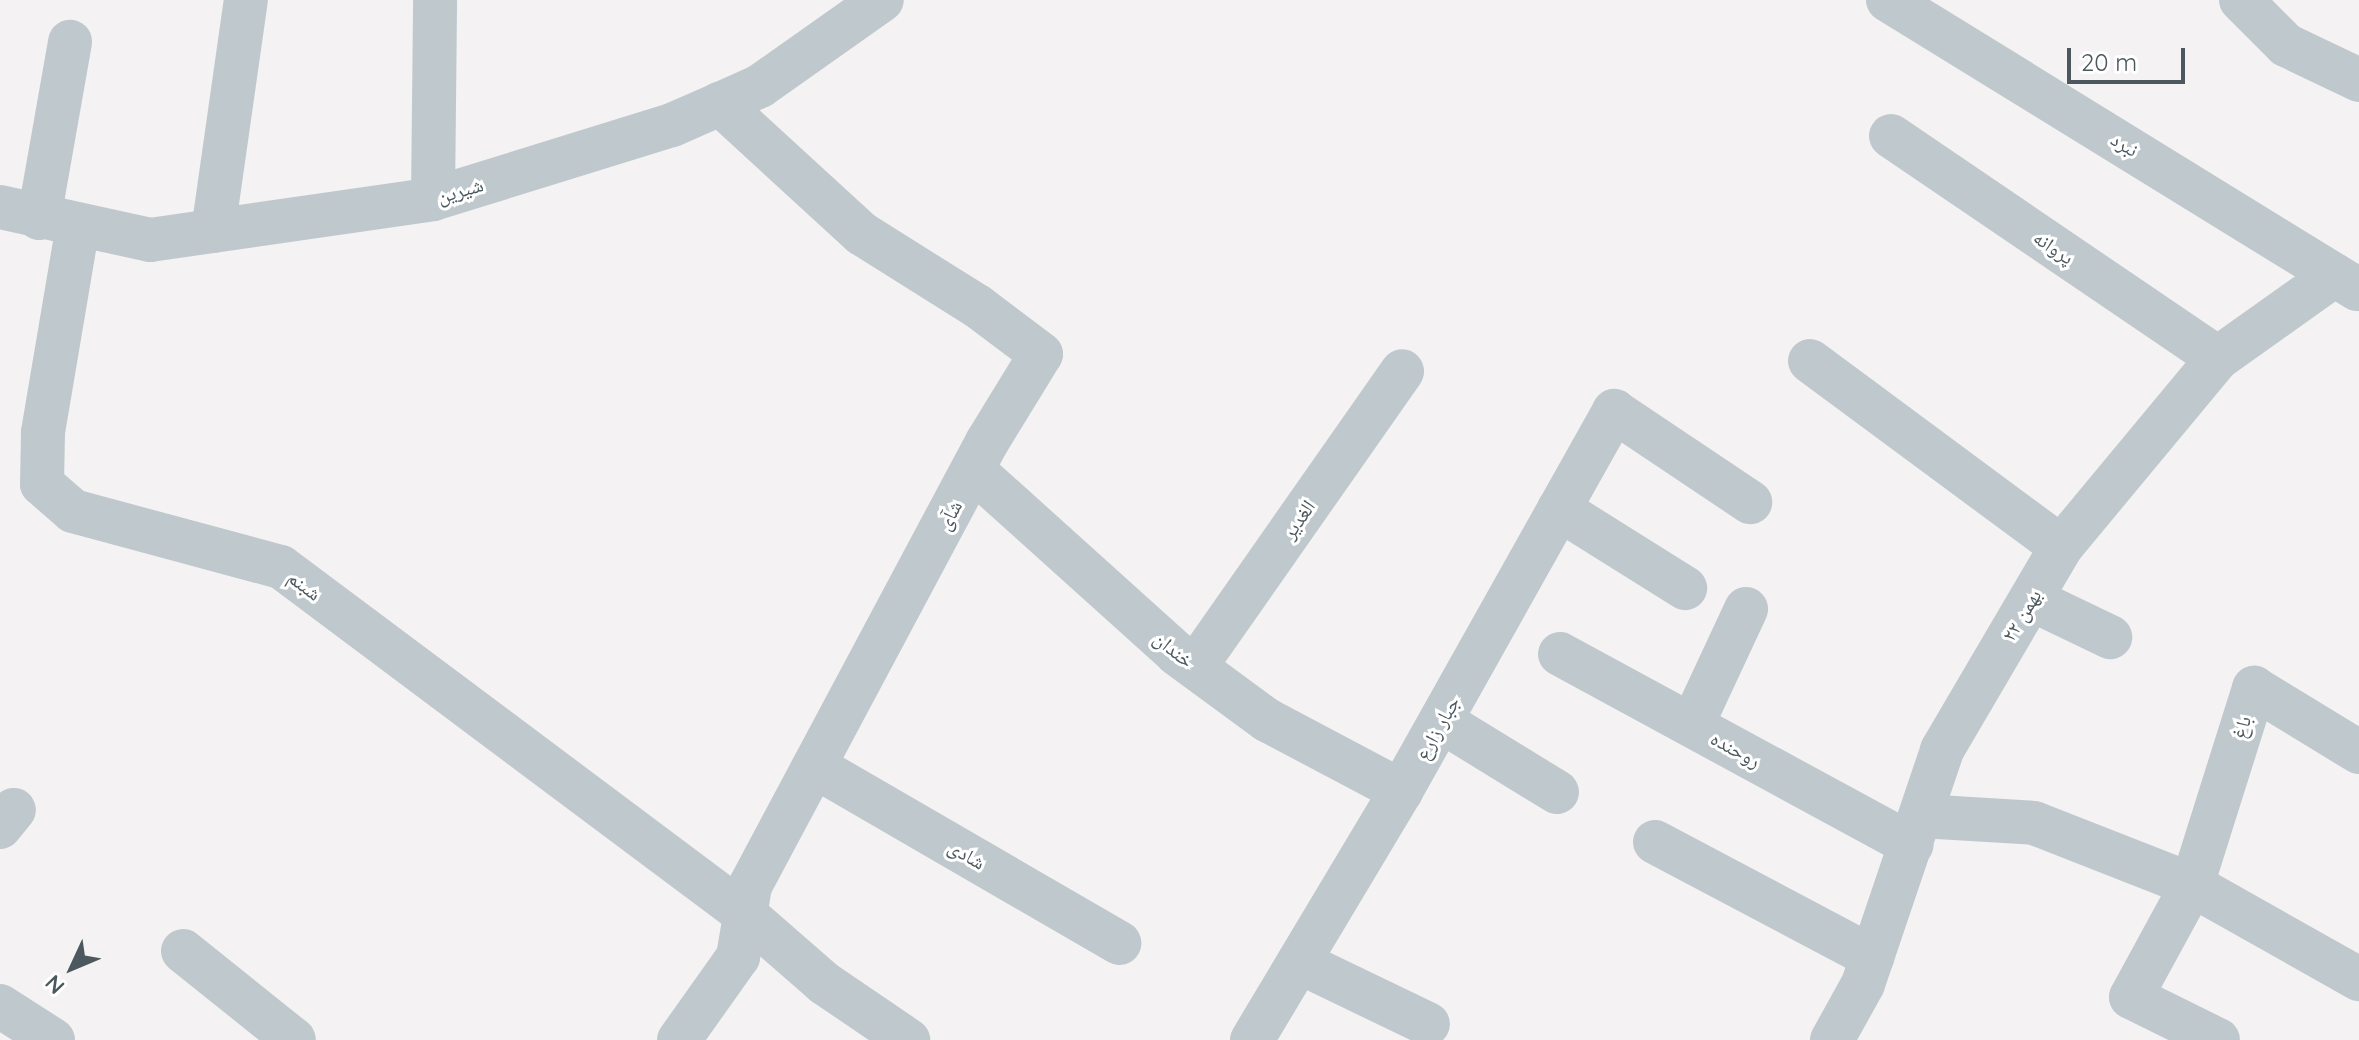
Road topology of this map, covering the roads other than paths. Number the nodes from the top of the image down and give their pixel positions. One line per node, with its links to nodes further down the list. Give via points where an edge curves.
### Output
1 (246, 0): 12 (street)
2 (435, 0): 10 (street)
3 (881, 0): 8 (street, شیرین, via 760,86)
4 (1888, 0): 13 (street, نبرد)
5 (2241, 0): 7 (street, via 2286,45)
6 (70, 42): 11 (street)
7 (2359, 80)
8 (720, 104): 10 (street, شیرین, via 672,125); 17 (street, شآی, via 862,234 977,306 1041,354)
9 (1891, 136): 14 (street, پروانه)
10 (433, 199): 12 (street, شیرین)
11 (39, 217): 12 (street, شیرین, via 150,240); 36 (street, شبنم, via 42,484 73,511 281,567)
12 (213, 231)
13 (2347, 283): 14 (street, ۲۲ بهمن)
14 (2218, 358): 20 (street, ۲۲ بهمن)
15 (1810, 361): 20 (street)
16 (1402, 371): 26 (street, الغدیر)
17 (973, 470): 26 (street, خندان); 30 (street, شآی)
18 (1750, 502): 19 (street, جبار زارع, via 1614,411)
19 (1559, 509): 21 (street); 27 (street, جبار زارع)
20 (2061, 547): 22 (street, ۲۲ بهمن)
21 (1685, 588)
22 (2031, 599): 24 (street); 33 (street, ۲۲ بهمن, via 1942,750)
23 (1746, 609): 28 (street)
24 (2110, 637)
25 (1560, 654): 28 (street, روحنده)
26 (1195, 667): 31 (street, خندان, via 1267,720)
27 (1441, 721): 31 (street, جبار زارع); 32 (street)
28 (1692, 725): 33 (street, روحنده)
29 (2359, 752): 35 (street, باغ, via 2254,688)
30 (814, 766): 36 (street, شآی, via 750,886); 37 (street, شادی)
31 (1401, 791): 40 (street, جبار زارع)
32 (1557, 792)
33 (1917, 830): 35 (street, via 2034,823); 39 (street, ۲۲ بهمن)
34 (1655, 842): 39 (street)
35 (2192, 885): 41 (street); 50 (street, via 2131,997)
36 (745, 914): 46 (street, شآی, via 738,957); 47 (street, via 824,983)
37 (1119, 943)
38 (183, 951): 45 (street)
39 (1872, 957): 49 (street, ۲۲ بهمن)
40 (1299, 962): 43 (street); 48 (street, جبار زارع)
41 (2359, 979)
42 (0, 1006): 44 (street)
43 (1428, 1024)
44 (53, 1040)
45 (294, 1040)
46 (679, 1040)
47 (908, 1040)
48 (1252, 1040)
49 (1832, 1040)
50 (2218, 1040)

